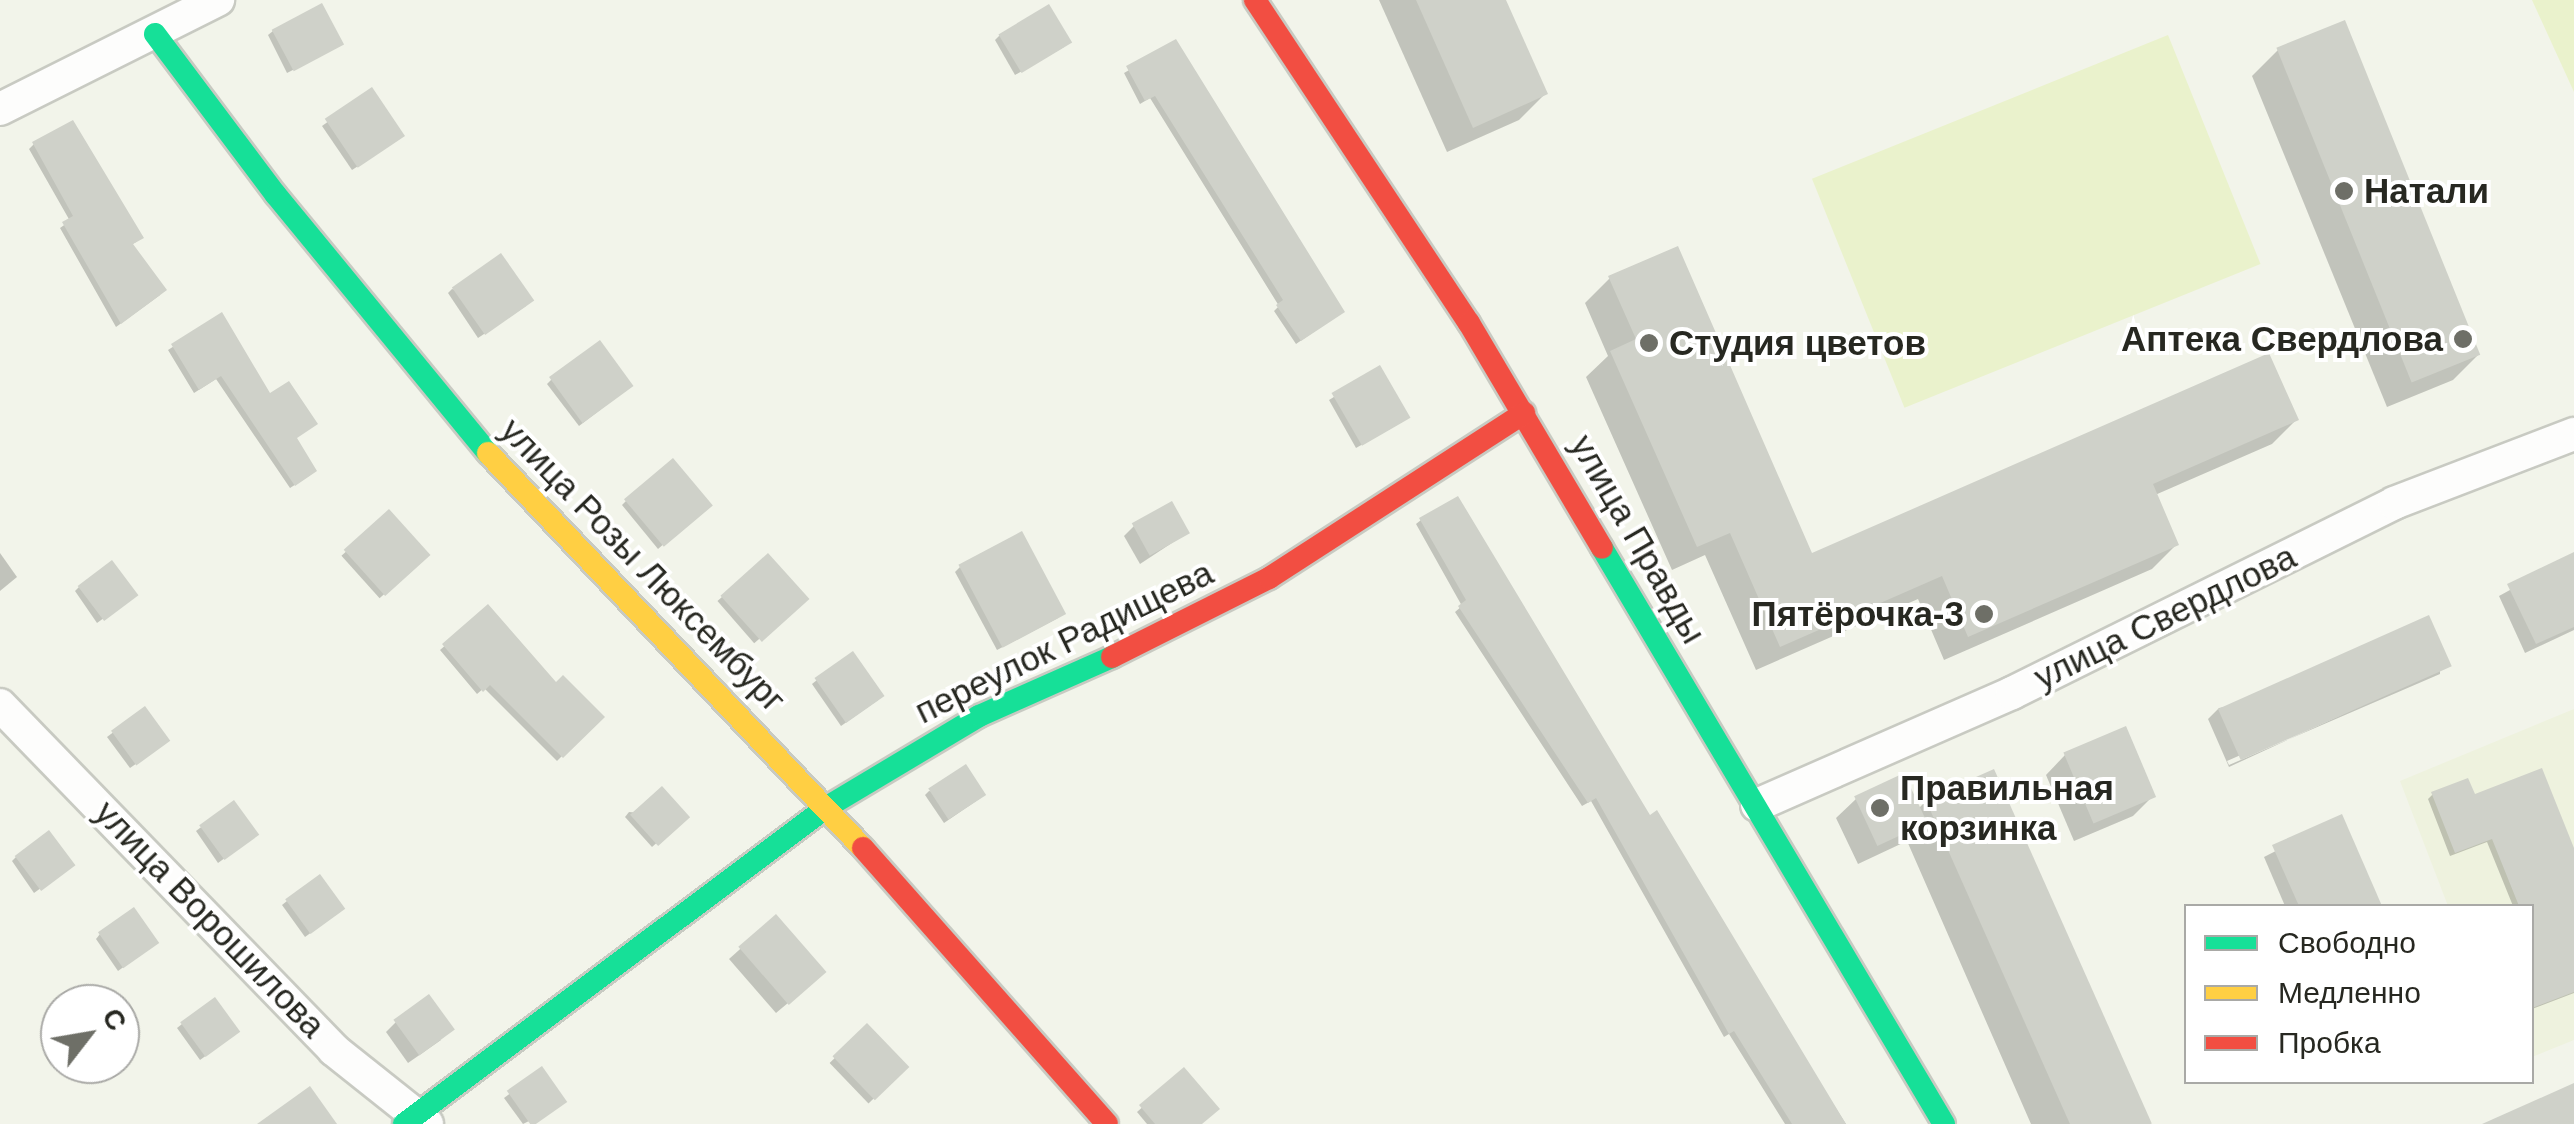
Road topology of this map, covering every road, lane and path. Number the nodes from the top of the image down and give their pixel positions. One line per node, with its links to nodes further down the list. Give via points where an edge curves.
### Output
1 (218, 0): 3 (street)
2 (1254, 0): 5 (street, улица Правды)
3 (156, 34): 4 (street); 9 (street, улица Розы Люксембург, via 276,195 414,356 460,424)
4 (0, 108)
5 (1524, 413): 8 (street, улица Правды); 9 (street, переулок Радищева, via 1269,578 1158,637 979,716)
6 (2574, 434): 8 (street, улица Свердлова, via 2394,503 2012,694)
7 (0, 705): 10 (street, улица Ворошилова, via 334,1050)
8 (1756, 805): 12 (street, улица Правды)
9 (827, 807): 10 (street, переулок Радищева); 11 (street, улица Розы Люксембург)
10 (415, 1121)
11 (1107, 1124)
12 (1944, 1124)

